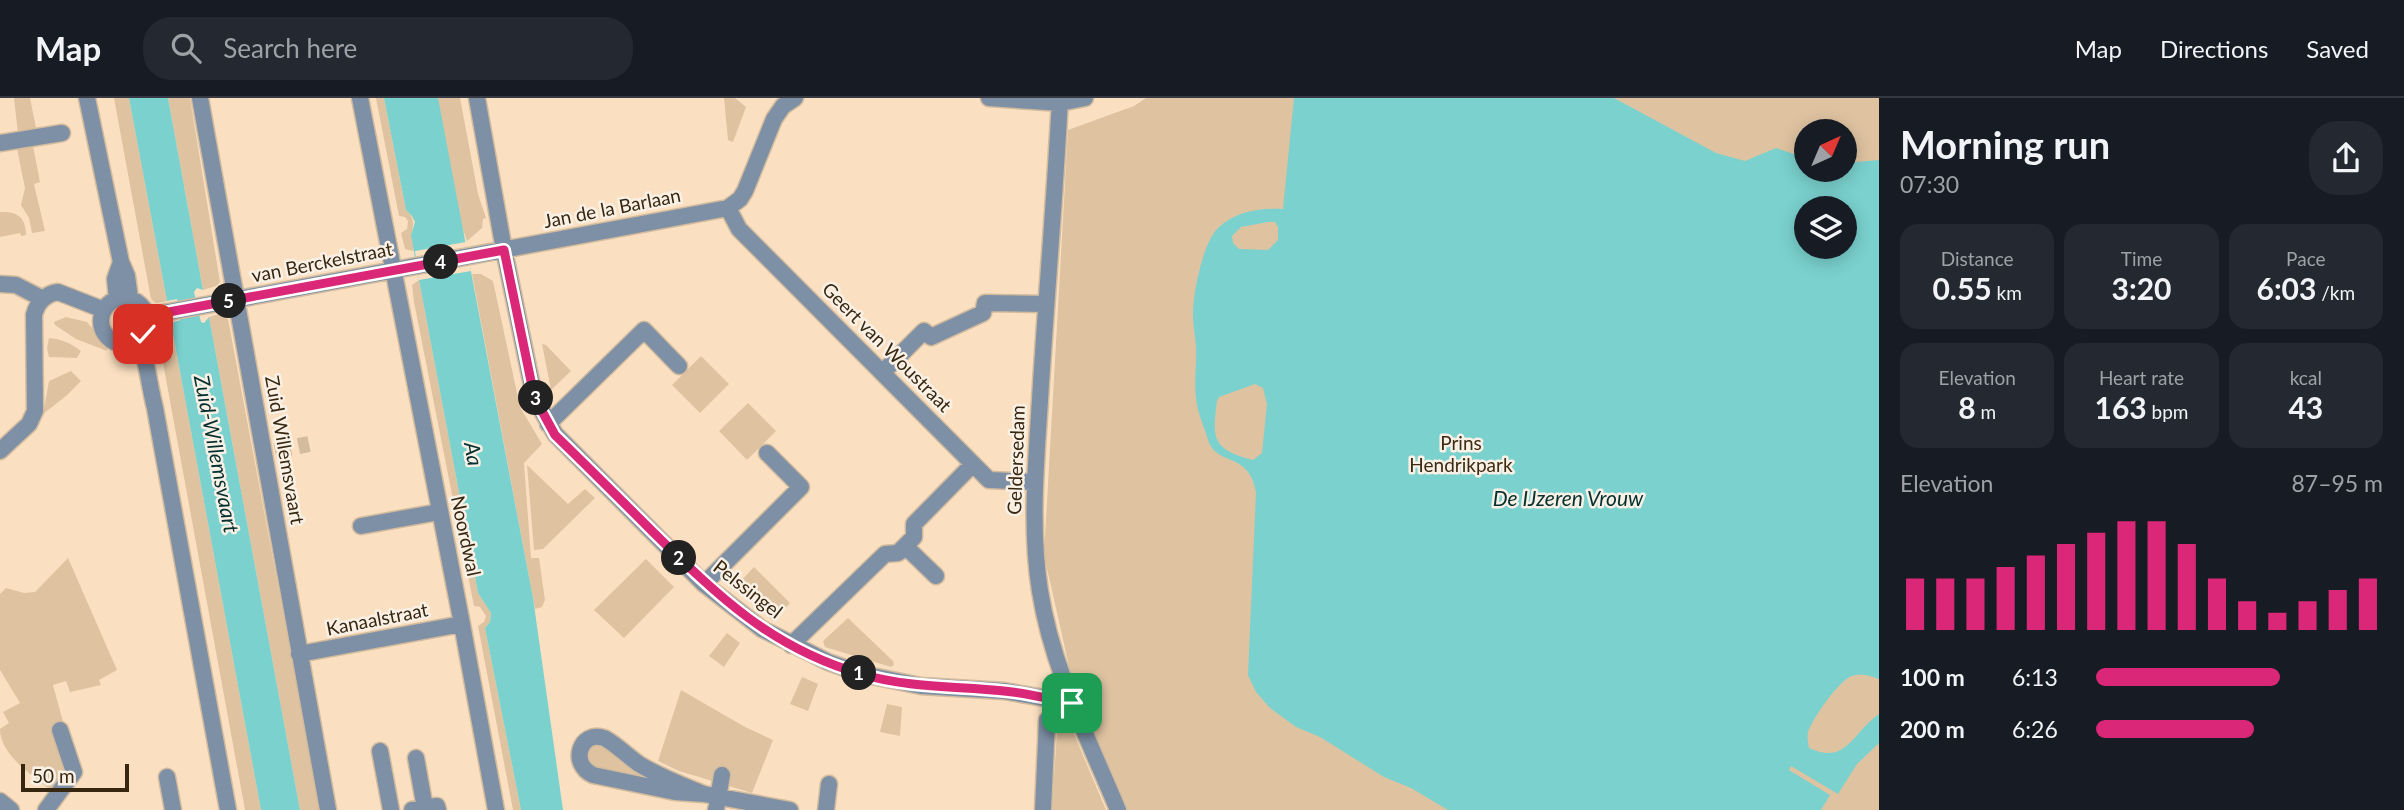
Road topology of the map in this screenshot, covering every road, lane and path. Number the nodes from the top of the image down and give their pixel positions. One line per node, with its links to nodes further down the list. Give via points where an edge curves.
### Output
1 (87, 98): 15 (street, via 127,275)
2 (200, 98): 17 (street, Zuid Willemsvaart)
3 (360, 98): 13 (street, Noordwal)
4 (477, 98): 12 (street, Pelssingel)
5 (795, 98): 11 (street, via 779,110 745,191)
6 (989, 98): 8 (street)
7 (1085, 98): 8 (street)
8 (1060, 100): 18 (street, Geldersedam)
9 (62, 133): 10 (street)
10 (0, 144)
11 (728, 208): 12 (street, Jan de la Barlaan); 23 (street, Geert van Woustraat, via 739,229)
12 (504, 250): 13 (street, van Berckelstraat); 24 (street, Pelssingel, via 532,386)
13 (394, 271): 17 (street, van Berckelstraat); 29 (street, Noordwal)
14 (0, 284): 16 (street, via 16,285)
15 (124, 298): 19 (street); 20 (street, via 141,304)
16 (43, 299): 19 (street, via 58,292); 25 (street, via 34,315 35,411 29,424)
17 (237, 299): 20 (street, van Berckelstraat); 36 (street, Zuid Willemsvaart, via 270,452)
18 (1045, 304): 23 (street, via 985,303 983,313 931,337 924,331); 28 (street, Geldersedam)
19 (104, 310): 21 (street, via 104,332 116,342)
20 (147, 316): 21 (street, via 146,328)
21 (135, 341): 49 (street, via 145,353)
22 (679, 366): 24 (street, via 645,330)
23 (883, 372): 27 (street, Geert van Woustraat)
24 (548, 424): 33 (street, Pelssingel, via 630,500)
25 (2, 449)
26 (767, 453): 33 (street, via 801,487)
27 (974, 464): 28 (street, Geert van Woustraat, via 989,480); 31 (street, via 914,524 914,537)
28 (1035, 482): 37 (street, Geldersedam, via 1040,590 1055,659)
29 (439, 512): 30 (street); 34 (street, Noordwal)
30 (361, 526)
31 (905, 546): 32 (street); 35 (street, via 898,553 885,554)
32 (936, 576)
33 (704, 583): 35 (street, Pelssingel, via 762,629)
34 (462, 624): 36 (street, Kanaalstraat); 52 (street, Noordwal)
35 (791, 645): 37 (street, Pelssingel, via 862,674 899,682 1004,691)
36 (299, 654): 50 (street, Zuid Willemsvaart)
37 (1072, 703): 56 (street, Geldersedam)
38 (1047, 720): 55 (street)
39 (60, 730): 47 (street, via 74,772)
40 (380, 751): 51 (street)
41 (416, 758): 46 (street)
42 (722, 775): 45 (street)
43 (167, 777): 48 (street)
44 (829, 784): 54 (street)
45 (713, 800): 45 (street, via 661,777 601,737 588,740 580,749 580,762 593,775); 53 (street)
46 (425, 809)
47 (46, 810)
48 (173, 810)
49 (228, 810)
50 (328, 810)
51 (391, 810)
52 (496, 810)
53 (790, 810)
54 (826, 810)
55 (1043, 810)
56 (1118, 810)

